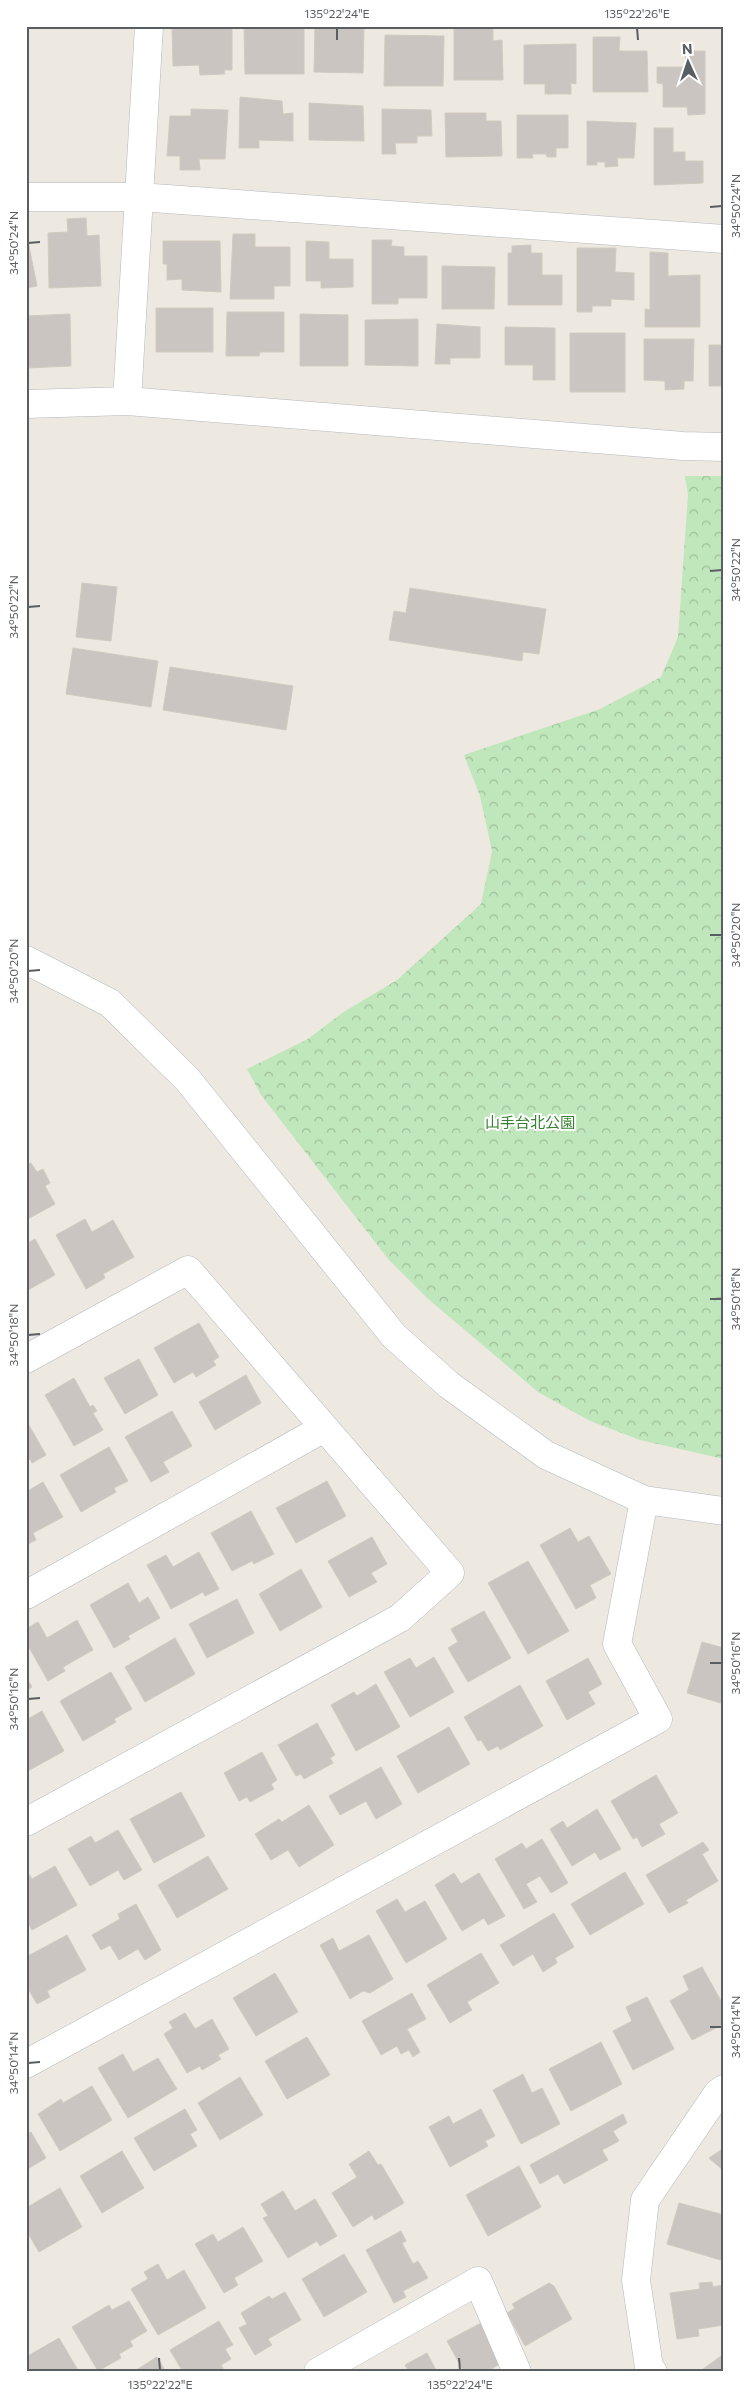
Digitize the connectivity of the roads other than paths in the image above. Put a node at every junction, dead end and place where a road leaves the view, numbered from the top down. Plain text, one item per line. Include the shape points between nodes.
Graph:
1 (149, 26) edge
2 (26, 197) edge
3 (139, 197) junction
4 (724, 239) edge
5 (127, 401) junction
6 (26, 404) edge
7 (724, 447) edge
8 (26, 960) edge
9 (26, 1359) edge
10 (324, 1428) junction
11 (644, 1500) junction
12 (724, 1511) edge
13 (26, 1595) edge
14 (26, 1822) edge
15 (26, 2064) edge
16 (724, 2089) edge
17 (647, 2370) edge
18 (318, 2372) edge
19 (517, 2372) edge

1 - 3 street
2 - 3 street
3 - 4 street
3 - 5 street
5 - 6 street
5 - 7 street via 673,446
8 - 11 street via 110,1003 187,1079 394,1336 449,1385 546,1455
9 - 10 street via 188,1270
10 - 13 street
10 - 14 street via 450,1573 400,1618
11 - 12 street
11 - 15 street via 618,1644 658,1720
16 - 17 street via 718,2093 645,2200 636,2280
18 - 19 street via 478,2281

